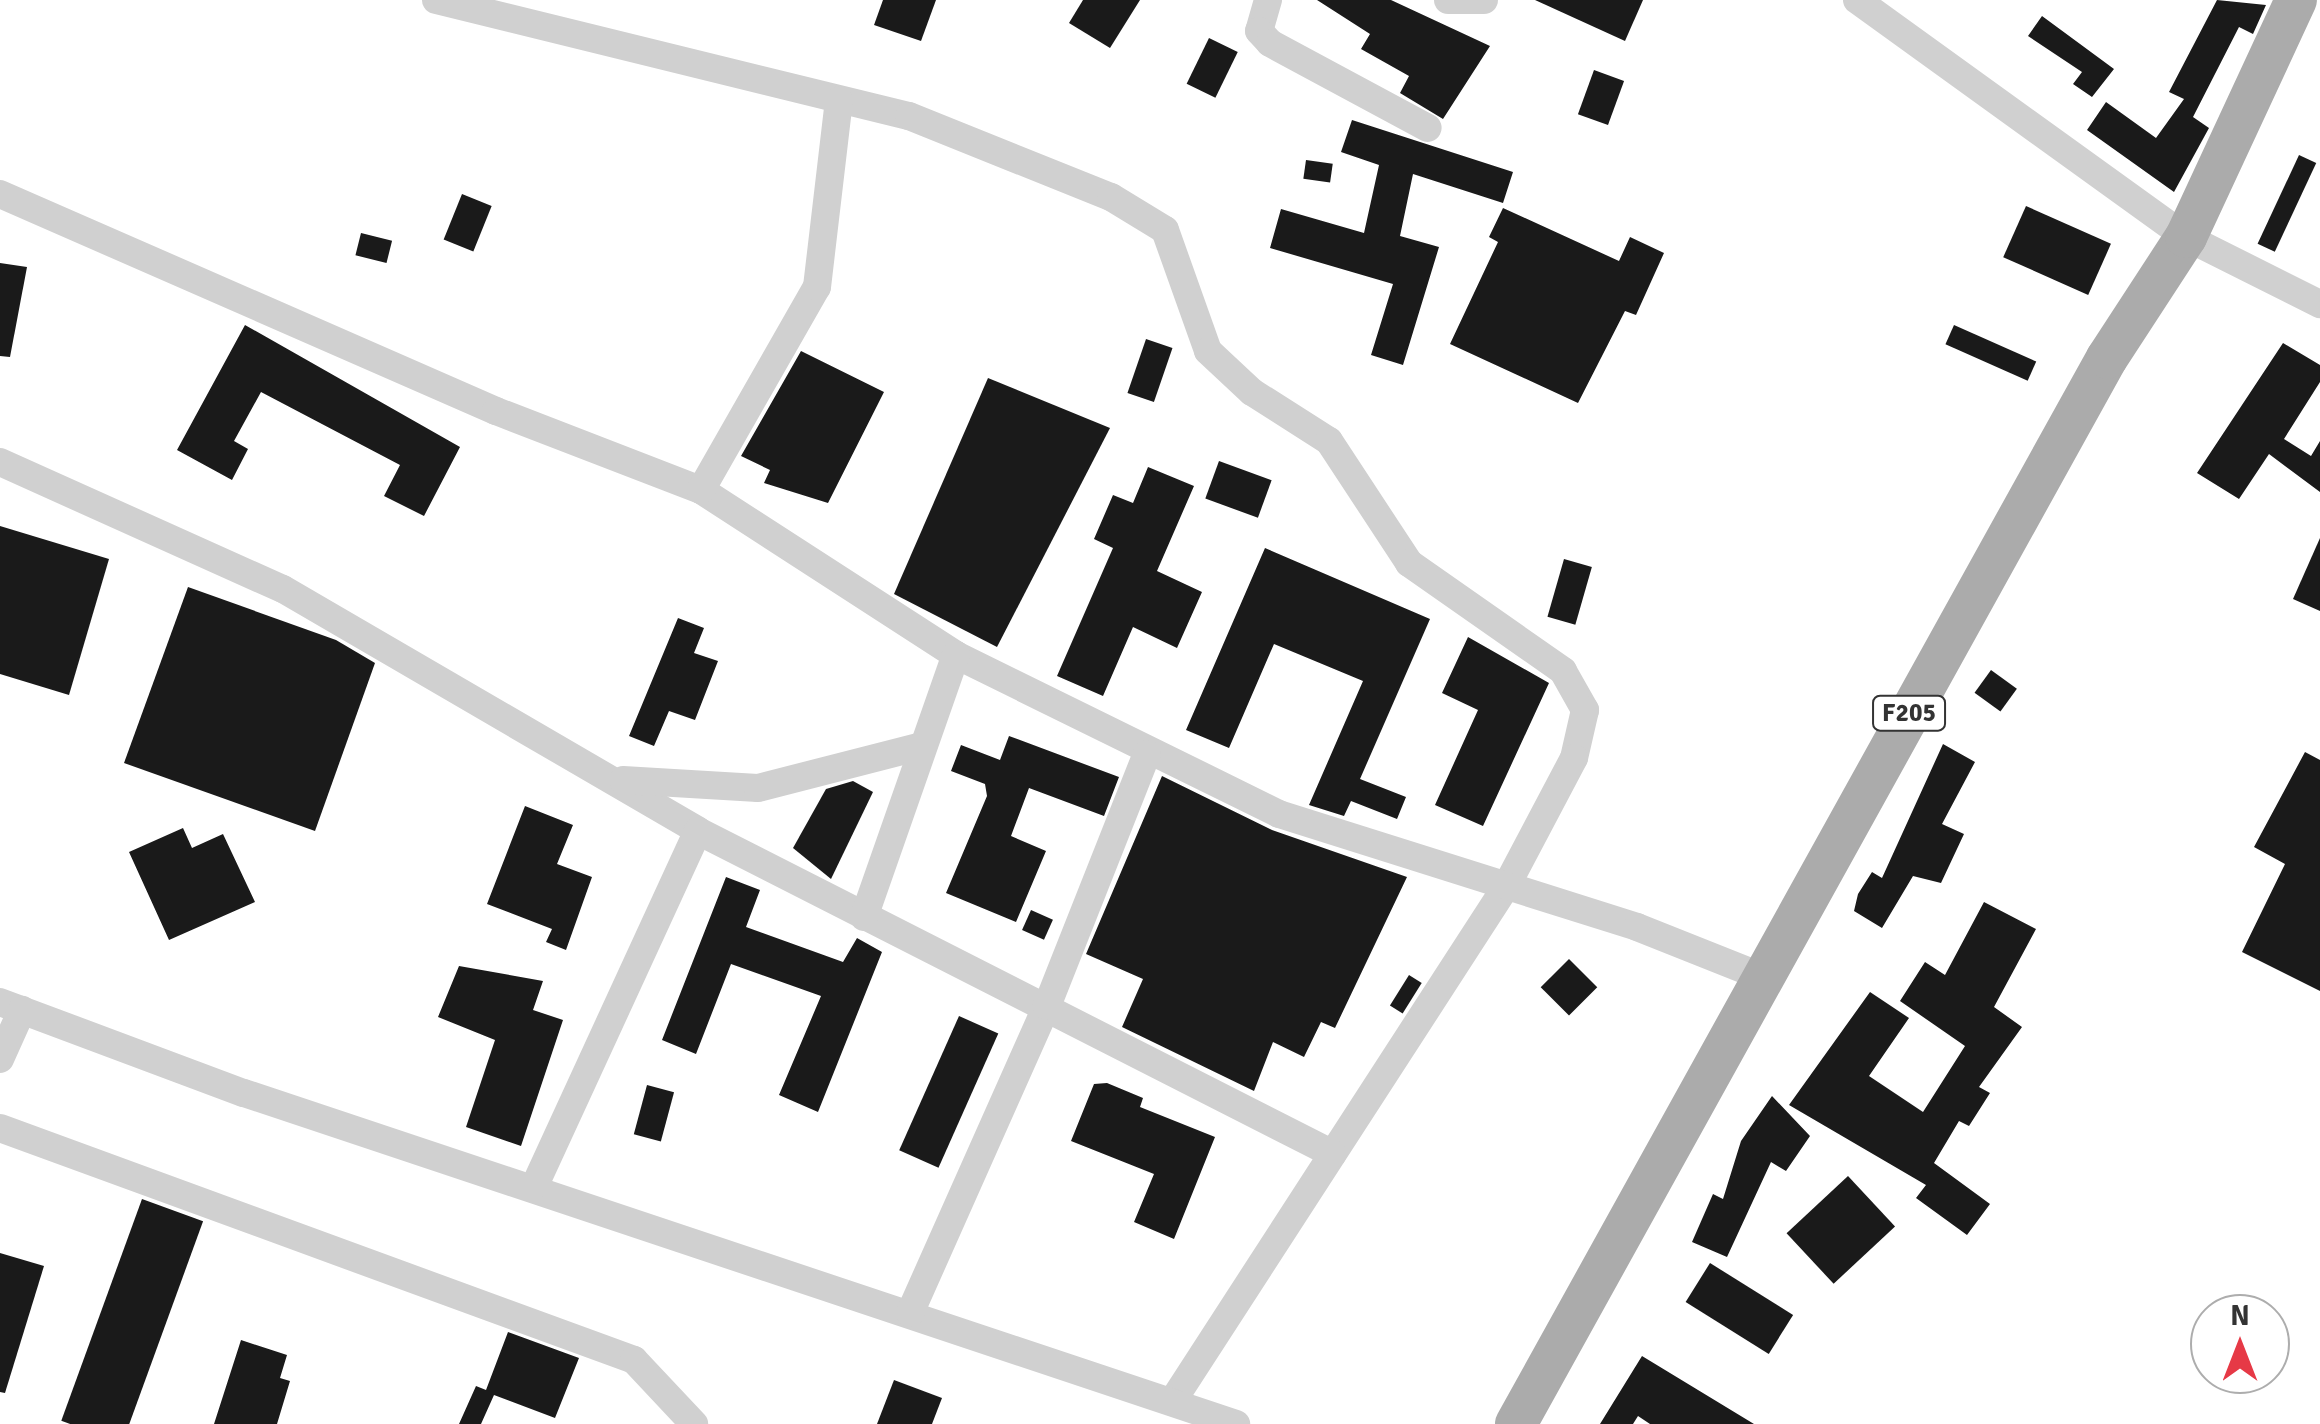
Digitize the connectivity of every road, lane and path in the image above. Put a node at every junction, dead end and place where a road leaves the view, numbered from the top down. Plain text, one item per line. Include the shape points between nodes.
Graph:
1 (436, 0) edge
2 (1268, 0) edge
3 (1448, 0) edge
4 (1484, 0) edge
5 (1857, 0) edge
6 (2296, 0) edge
7 (839, 100) junction
8 (1428, 128) dead end
9 (0, 194) edge
10 (2186, 237) junction
11 (2320, 304) edge
12 (0, 462) edge
13 (702, 490) junction
14 (956, 656) junction
15 (920, 746) junction
16 (1147, 754) junction
17 (606, 777) junction
18 (698, 831) junction
19 (1507, 885) junction
20 (864, 918) junction
21 (1765, 978) junction
22 (11, 1006) edge
23 (1047, 1006) junction
24 (0, 1059) edge
25 (0, 1128) edge
26 (1333, 1154) junction
27 (535, 1185) junction
28 (910, 1313) junction
29 (1174, 1399) junction
30 (694, 1424) edge
31 (1236, 1424) edge
32 (1516, 1424) edge

1 - 7 street
2 - 8 street via 1259,31 1270,44
3 - 4 street
5 - 10 street
6 - 10 main road, F205
7 - 13 street via 817,288
7 - 19 street via 1002,148 1111,196 1164,230 1208,351 1252,392 1329,440 1410,563 1563,671 1585,710 1574,758
9 - 13 street via 496,411
10 - 11 street
10 - 21 main road, F205 via 2108,358
12 - 17 street via 283,589
13 - 14 street
14 - 15 street
14 - 16 street
15 - 17 street via 758,788
15 - 20 street
16 - 19 street via 1279,814
16 - 23 street
17 - 18 street
18 - 20 street
18 - 27 street
19 - 21 street
19 - 26 street
20 - 23 street
21 - 32 main road, F205
22 - 24 street
22 - 27 street via 244,1093
23 - 26 street
23 - 28 street
25 - 30 street via 634,1360
26 - 29 street
27 - 28 street
28 - 29 street
29 - 31 street

